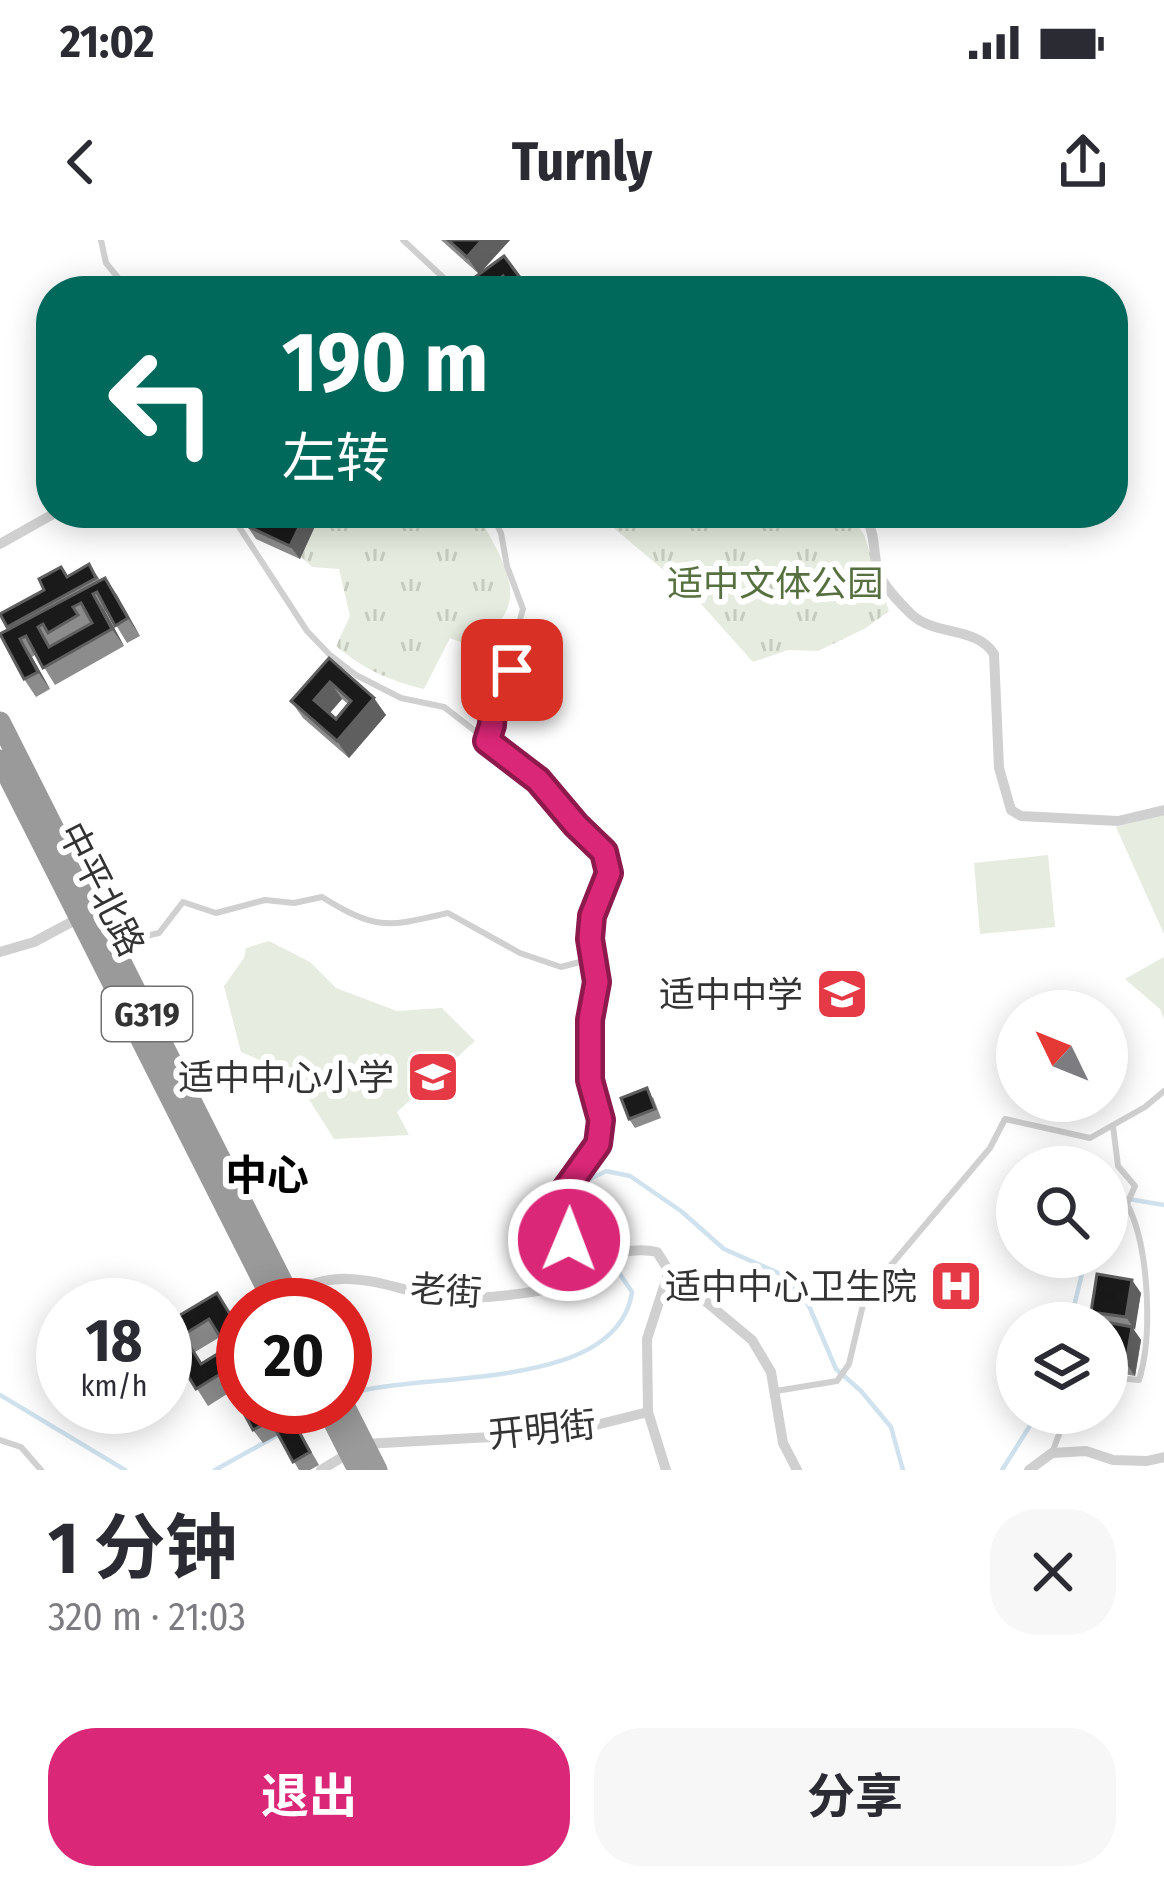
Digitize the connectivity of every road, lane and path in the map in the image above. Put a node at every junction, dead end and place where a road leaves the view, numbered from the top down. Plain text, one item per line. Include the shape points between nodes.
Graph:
1 (101, 240) edge
2 (403, 240) edge
3 (117, 276) edge
4 (443, 276) edge
5 (36, 524) edge
6 (240, 528) edge
7 (498, 528) edge
8 (872, 528) edge
9 (0, 544) edge
10 (0, 722) edge
11 (487, 741) junction
12 (0, 760) edge
13 (1164, 810) edge
14 (79, 917) junction
15 (111, 944) junction
16 (0, 952) edge
17 (595, 958) junction
18 (1164, 1091) edge
19 (1113, 1126) junction
20 (584, 1269) junction
21 (669, 1271) junction
22 (273, 1278) edge
23 (274, 1278) edge
24 (372, 1282) edge
25 (1128, 1379) edge
26 (776, 1391) junction
27 (649, 1412) junction
28 (1059, 1434) edge
29 (0, 1440) edge
30 (1052, 1453) junction
31 (357, 1455) edge
32 (1164, 1457) edge
33 (41, 1470) edge
34 (322, 1470) edge
35 (377, 1470) edge
36 (666, 1470) edge
37 (797, 1470) edge
38 (1029, 1470) edge

1 - 3 lane
2 - 4 lane
5 - 9 street
6 - 11 lane via 329,654 401,698 444,707
7 - 11 lane via 523,609 521,657 494,684
8 - 13 street via 877,574 910,612 928,626 977,638 994,654 999,768 1011,810 1118,821
10 - 15 highway, G319
11 - 17 lane via 538,780 604,852 609,873 592,916
12 - 14 highway, 中平北路 / G319
14 - 16 street
14 - 22 highway, 中平北路 / G319
15 - 17 lane via 159,933 183,902 216,913 322,897 382,926 448,913 561,967
15 - 23 highway, G319
17 - 20 lane via 590,1080 601,1120 598,1144 565,1190 563,1216
18 - 19 lane
19 - 25 lane via 1118,1166 1135,1186 1127,1204 1144,1244 1146,1343 1139,1380
19 - 26 lane via 1090,1138 1005,1119 990,1148 865,1296 849,1364 837,1381
20 - 21 street, 老街 via 639,1248 658,1252
20 - 24 street, 老街 via 553,1287 471,1298
21 - 26 street via 752,1340
21 - 27 street via 647,1339
26 - 37 street via 783,1443
27 - 31 street, 开明街 via 564,1433
27 - 36 street
28 - 30 lane
29 - 33 lane via 21,1447
30 - 32 street
30 - 38 street
31 - 34 street
31 - 35 highway

